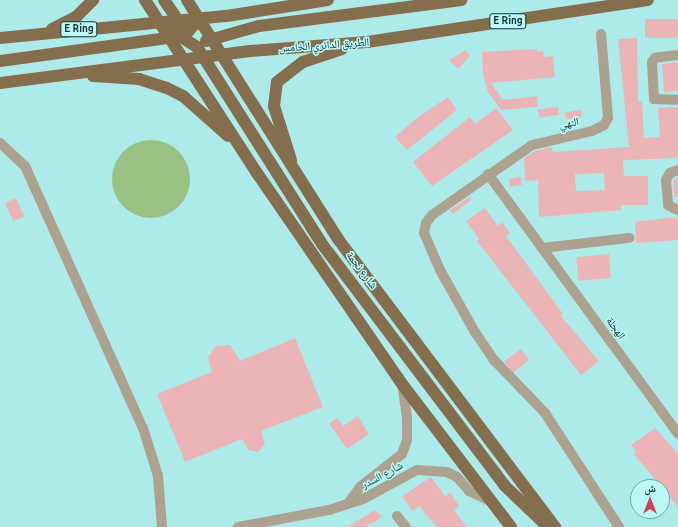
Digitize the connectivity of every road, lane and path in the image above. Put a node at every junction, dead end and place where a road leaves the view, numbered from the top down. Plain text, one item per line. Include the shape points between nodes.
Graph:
1 (92, 0) edge
2 (145, 0) edge
3 (164, 0) edge
4 (187, 0) edge
5 (328, 0) edge
6 (461, 0) edge
7 (648, 0) edge
8 (199, 18) junction
9 (177, 21) junction
10 (158, 22) junction
11 (45, 33) junction
12 (601, 34) dead end
13 (179, 35) junction
14 (0, 38) edge
15 (367, 42) junction
16 (203, 43) junction
17 (678, 55) edge
18 (223, 57) junction
19 (204, 58) junction
20 (0, 61) edge
21 (184, 61) junction
22 (63, 74) junction
23 (0, 83) edge
24 (678, 100) edge
25 (0, 144) edge
26 (239, 146) junction
27 (678, 170) edge
28 (294, 171) junction
29 (488, 174) junction
30 (678, 210) edge
31 (629, 238) dead end
32 (542, 248) junction
33 (402, 384) junction
34 (674, 422) edge
35 (678, 434) edge
36 (488, 500) junction
37 (350, 501) junction
38 (397, 516) dead end
39 (162, 527) edge
40 (238, 527) edge
41 (241, 527) edge
42 (406, 527) edge
43 (511, 527) edge
44 (548, 527) edge
45 (555, 527) edge
46 (619, 527) edge

1 - 11 main road via 77,16
2 - 10 main road
3 - 9 main road
4 - 8 main road
5 - 8 main road, E Ring
6 - 16 main road via 259,26
7 - 15 main road, الطريق الدائري الخامس / E Ring
8 - 9 main road, E Ring
8 - 13 main road
8 - 16 main road
9 - 10 main road, E Ring
9 - 13 main road
10 - 11 main road, E Ring
10 - 13 main road
11 - 14 main road, E Ring
12 - 29 street, النهي via 608,118 604,124 592,131 540,142
13 - 16 main road
13 - 20 main road
13 - 21 main road
15 - 18 main road, الطريق الدائري الخامس / E Ring via 250,51
15 - 28 main road via 314,57 285,73 277,82 274,106
16 - 18 main road
16 - 19 main road
16 - 21 main road
17 - 24 street via 654,58 652,62 654,99
18 - 19 main road, الطريق الدائري الخامس / E Ring
18 - 28 main road, شارع نجمة
19 - 21 main road, الطريق الدائري الخامس / E Ring
19 - 44 main road via 322,244 505,486
21 - 22 main road, الطريق الدائري الخامس / E Ring
21 - 26 main road
22 - 23 main road, الطريق الدائري الخامس / E Ring
22 - 26 main road via 139,79 167,88 183,96
25 - 39 street via 25,166 143,428 158,476
26 - 33 main road
27 - 30 street via 670,173 666,180 668,205
28 - 45 main road, شارع نجمة via 338,239
29 - 32 street, الهجلة
29 - 46 street, النهي via 426,223 424,233 433,256 484,347 545,413
31 - 32 street
32 - 34 street, الهجلة
33 - 36 main road
33 - 37 street, شارع السدر via 407,418 407,440 402,454 360,487
34 - 35 street, الهجلة
36 - 37 street, شارع السدر via 470,491 457,477 433,470 417,470 363,499
36 - 43 main road
37 - 41 street, شارع السدر via 311,515
38 - 42 street
40 - 41 street, شارع السدر

